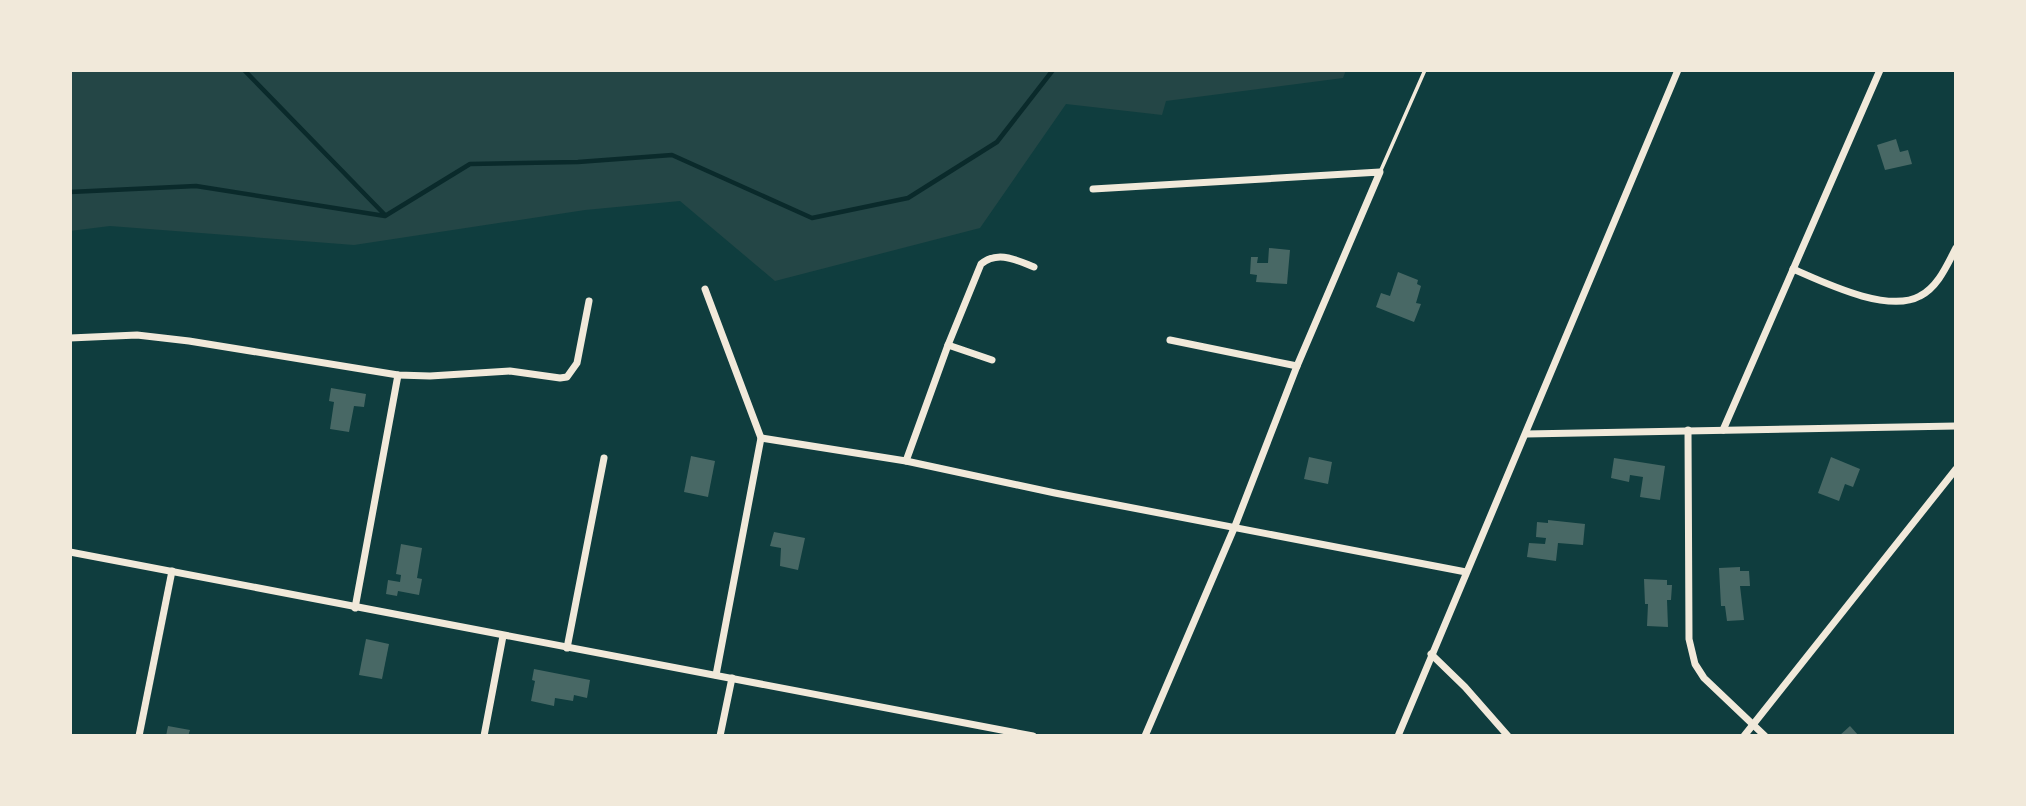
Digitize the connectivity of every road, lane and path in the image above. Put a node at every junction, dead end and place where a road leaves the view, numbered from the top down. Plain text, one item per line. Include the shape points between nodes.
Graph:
1 (1425, 70) edge
2 (1678, 70) edge
3 (1880, 70) edge
4 (1380, 172) junction
5 (1093, 189) dead end
6 (1956, 248) edge
7 (1034, 267) dead end
8 (1793, 269) junction
9 (705, 289) dead end
10 (589, 301) dead end
11 (70, 338) edge
12 (1170, 340) dead end
13 (948, 345) junction
14 (992, 360) dead end
15 (1297, 366) junction
16 (398, 375) junction
17 (1956, 426) edge
18 (1688, 430) junction
19 (1723, 430) junction
20 (1526, 434) junction
21 (761, 438) junction
22 (604, 458) dead end
23 (906, 461) junction
24 (1956, 469) edge
25 (1235, 526) junction
26 (70, 552) edge
27 (172, 571) junction
28 (1466, 572) junction
29 (355, 608) junction
30 (503, 636) junction
31 (566, 648) junction
32 (1431, 654) junction
33 (716, 675) junction
34 (732, 678) junction
35 (1753, 724) junction
36 (139, 736) edge
37 (484, 736) edge
38 (720, 736) edge
39 (1033, 736) edge
40 (1145, 736) edge
41 (1398, 736) edge
42 (1508, 736) edge
43 (1744, 736) edge
44 (1765, 736) edge

1 - 4 lane
2 - 20 street
3 - 8 street
4 - 5 street
4 - 15 street
6 - 8 street via 1943,273 1921,296 1909,300 1864,297
7 - 13 street via 997,256 981,264
8 - 19 street
9 - 21 street
10 - 16 street via 577,363 567,377 510,371
11 - 16 street via 137,335
12 - 15 street
13 - 14 street
13 - 23 street
15 - 25 street
16 - 29 street
17 - 19 street
18 - 19 street
18 - 20 street
18 - 35 street via 1689,639 1693,659 1704,678
20 - 28 street
21 - 23 street
21 - 33 street
22 - 31 street
23 - 25 street
24 - 35 street
25 - 28 street
25 - 40 street
26 - 27 street
27 - 29 street
27 - 36 street
28 - 32 street
29 - 30 street
30 - 31 street
30 - 37 street
31 - 33 street
32 - 41 street
32 - 42 street
33 - 34 street
34 - 38 street
34 - 39 street
35 - 43 street
35 - 44 street

